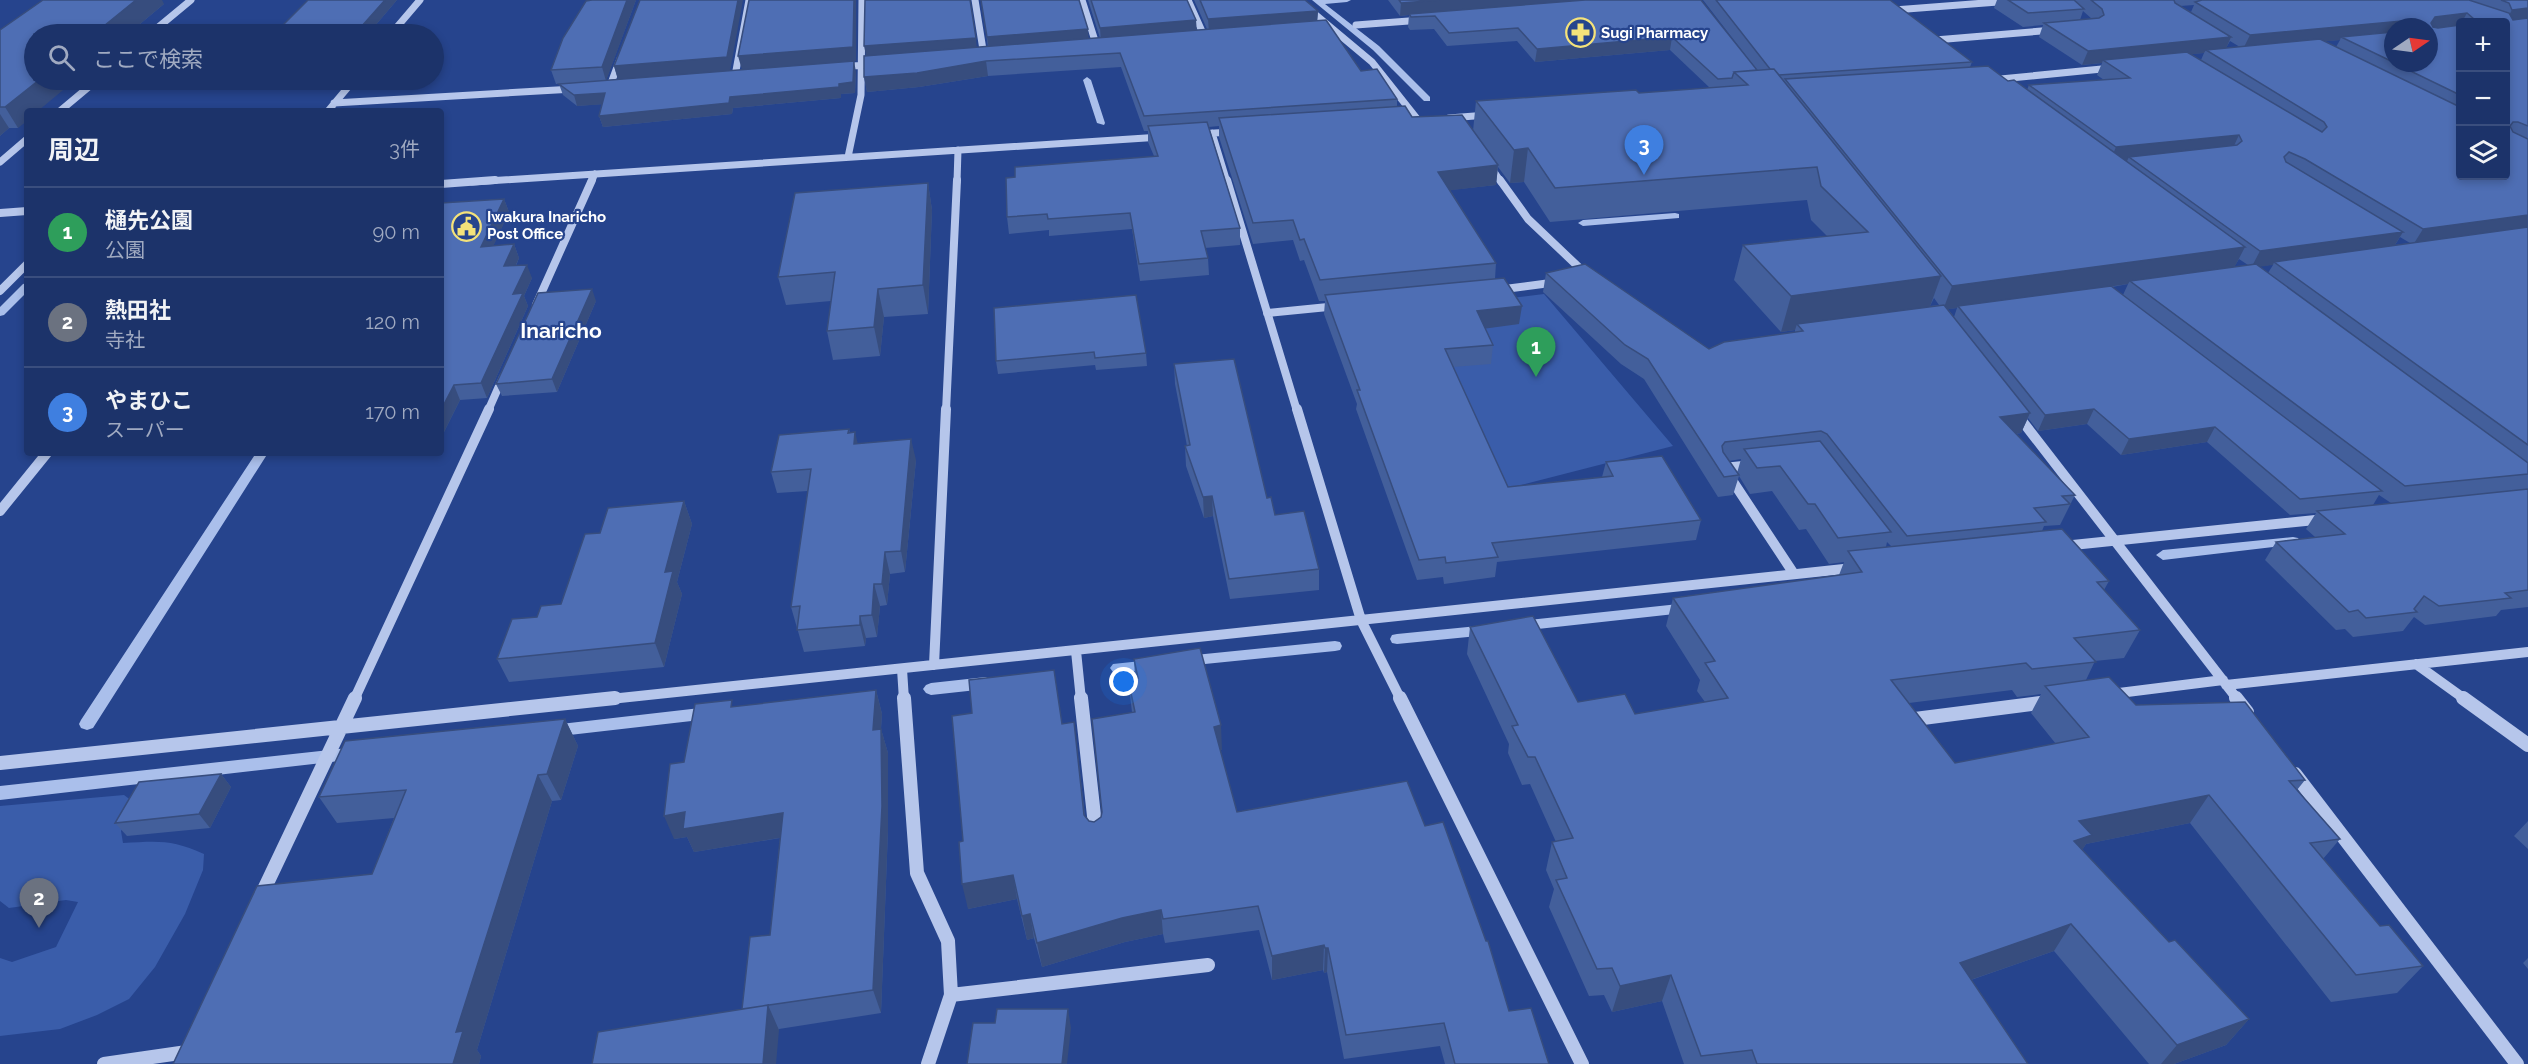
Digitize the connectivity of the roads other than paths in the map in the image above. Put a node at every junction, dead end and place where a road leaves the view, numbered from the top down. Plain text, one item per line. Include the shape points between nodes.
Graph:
1 (191, 0) edge
2 (420, 0) edge
3 (749, 0) edge
4 (862, 0) edge
5 (975, 0) edge
6 (1082, 0) edge
7 (1188, 0) edge
8 (1298, 0) edge
9 (2024, 0) edge
10 (1887, 5) edge
11 (1894, 9) junction
12 (1903, 16) edge
13 (1426, 20) edge
14 (162, 24) edge
15 (400, 24) edge
16 (1356, 25) dead end
17 (1332, 27) junction
18 (1320, 28) edge
19 (2059, 30) edge
20 (1928, 34) edge
21 (1216, 37) edge
22 (1205, 38) junction
23 (1194, 39) edge
24 (1935, 39) junction
25 (1097, 46) junction
26 (1108, 46) edge
27 (1944, 46) edge
28 (1086, 47) edge
29 (622, 54) edge
30 (995, 55) edge
31 (984, 56) junction
32 (973, 57) edge
33 (884, 64) edge
34 (861, 66) junction
35 (2122, 67) edge
36 (838, 68) edge
37 (747, 75) edge
38 (735, 76) junction
39 (724, 77) edge
40 (1980, 77) edge
41 (1991, 80) junction
42 (622, 85) edge
43 (610, 86) junction
44 (600, 87) edge
45 (2000, 87) edge
46 (579, 88) edge
47 (85, 90) edge
48 (345, 90) edge
49 (334, 103) junction
50 (64, 108) edge
51 (330, 108) edge
52 (1492, 115) edge
53 (1454, 117) junction
54 (1427, 119) edge
55 (1436, 119) edge
56 (1418, 120) junction
57 (1406, 121) edge
58 (1461, 127) edge
59 (1245, 131) edge
60 (1212, 133) junction
61 (1190, 135) edge
62 (1168, 136) edge
63 (24, 142) edge
64 (958, 150) junction
65 (1481, 154) edge
66 (848, 157) junction
67 (0, 162) edge
68 (595, 174) junction
69 (444, 184) edge
70 (24, 211) edge
71 (0, 213) edge
72 (24, 267) edge
73 (1568, 280) edge
74 (1596, 282) edge
75 (0, 291) edge
76 (1482, 292) edge
77 (1346, 305) edge
78 (532, 312) edge
79 (1267, 313) junction
80 (508, 366) edge
81 (2010, 406) edge
82 (45, 456) edge
83 (1758, 464) edge
84 (0, 511) edge
85 (2333, 518) edge
86 (2115, 540) junction
87 (2045, 548) edge
88 (1860, 567) edge
89 (1794, 574) junction
90 (1361, 620) junction
91 (1076, 651) junction
92 (2528, 652) edge
93 (2416, 664) junction
94 (934, 665) junction
95 (902, 669) junction
96 (2225, 682) junction
97 (2092, 696) edge
98 (2057, 701) edge
99 (1915, 719) edge
100 (2256, 723) edge
101 (342, 728) junction
102 (2528, 745) edge
103 (2285, 761) edge
104 (0, 763) edge
105 (1096, 837) edge
106 (252, 915) edge
107 (1208, 965) dead end
108 (951, 995) junction
109 (187, 1053) edge
110 (104, 1064) edge
111 (928, 1064) edge
112 (1582, 1064) edge
113 (2517, 1064) edge

1 - 14 street
2 - 15 street
3 - 38 street
4 - 34 street
5 - 31 street
6 - 25 street
7 - 22 street
8 - 17 street
9 - 11 street
10 - 11 street
11 - 12 street
13 - 16 street
17 - 18 street
17 - 56 street via 1372,62
19 - 24 street
20 - 24 street
21 - 22 street
22 - 23 street
24 - 27 street
25 - 26 street
25 - 28 street
29 - 43 street
30 - 31 street
31 - 32 street
33 - 34 street
34 - 36 street
34 - 66 street via 861,95
35 - 41 street
37 - 38 street
38 - 39 street
40 - 41 street
41 - 45 street
42 - 43 street
43 - 44 street
46 - 49 street
47 - 50 street
48 - 49 street
49 - 51 street
52 - 53 street
53 - 55 street
53 - 58 street
54 - 56 street
56 - 57 street
59 - 60 street
60 - 61 street
60 - 79 street
62 - 64 street
63 - 67 street
64 - 66 street
64 - 94 street
65 - 74 street via 1528,219 1583,276
66 - 68 street
68 - 69 street
68 - 78 street
70 - 71 street
72 - 75 street
73 - 76 street
77 - 79 street
79 - 90 street
80 - 101 street
81 - 86 street
82 - 84 street
83 - 89 street via 1724,468
85 - 86 street
86 - 87 street
86 - 96 street
88 - 89 street
89 - 90 street
90 - 91 street
90 - 112 street
91 - 94 street
91 - 105 street
92 - 93 street
93 - 96 street
93 - 102 street
94 - 95 street
95 - 101 street
95 - 108 street via 917,873 948,940
96 - 97 street
96 - 100 street
98 - 99 street
101 - 104 street
101 - 106 street
103 - 113 street
107 - 108 street
108 - 111 street
109 - 110 street

